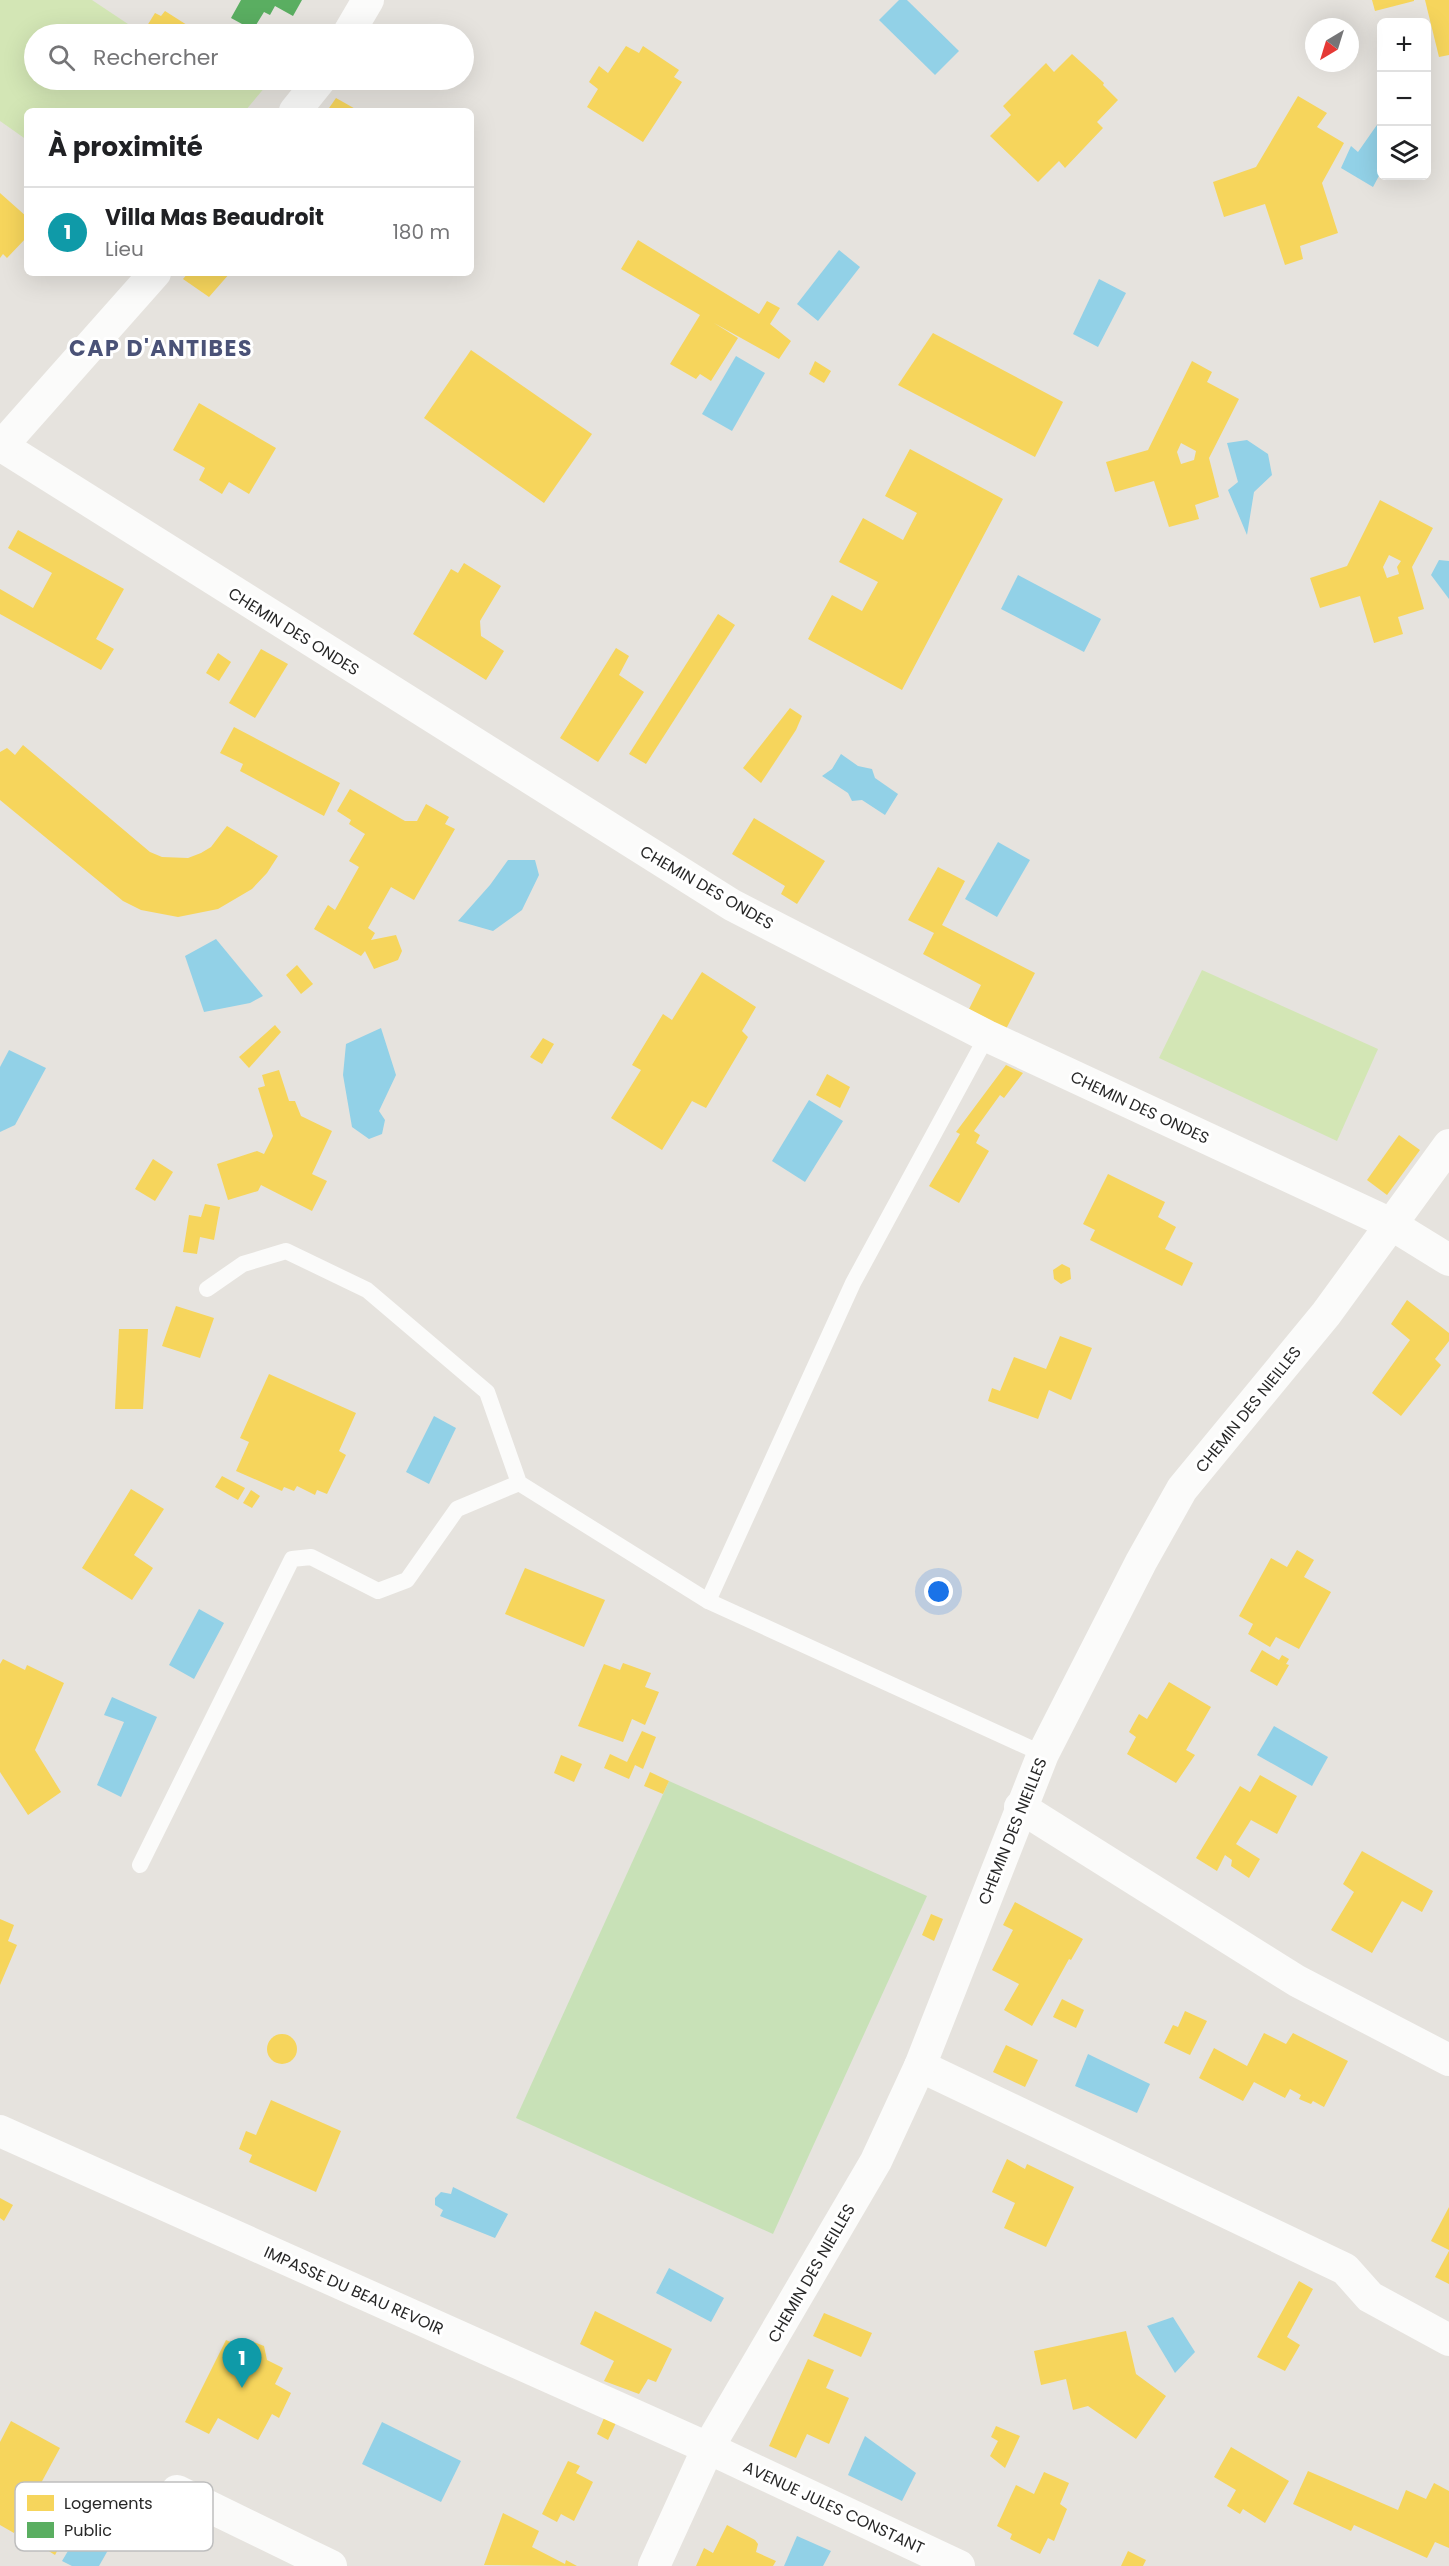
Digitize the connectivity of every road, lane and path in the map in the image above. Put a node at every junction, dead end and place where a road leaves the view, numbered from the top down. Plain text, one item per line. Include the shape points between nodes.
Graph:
1 (368, 0) edge
2 (354, 24) edge
3 (312, 90) edge
4 (297, 108) edge
5 (152, 276) edge
6 (1, 447) edge
7 (987, 1036) junction
8 (1449, 1145) edge
9 (1389, 1223) junction
10 (1449, 1260) edge
11 (207, 1289) dead end
12 (519, 1483) junction
13 (708, 1601) junction
14 (1043, 1754) junction
15 (1020, 1807) junction
16 (140, 1865) dead end
17 (1449, 2060) edge
18 (920, 2066) junction
19 (0, 2132) edge
20 (1449, 2340) edge
21 (708, 2448) junction
22 (213, 2508) edge
23 (332, 2566) edge
24 (654, 2566) edge
25 (959, 2566) edge

1 - 2 street
3 - 4 street
5 - 6 street
6 - 7 street, CHEMIN DES ONDES via 732,905
7 - 9 street, CHEMIN DES ONDES
7 - 13 lane via 853,1283
8 - 9 street, CHEMIN DES NIEILLES
9 - 10 street, CHEMIN DES ONDES
9 - 14 street, CHEMIN DES NIEILLES via 1326,1314 1182,1489
11 - 12 lane via 243,1264 286,1251 367,1290 487,1392
12 - 13 lane
12 - 16 lane via 458,1509 407,1580 378,1591 311,1557 292,1559
13 - 14 lane
14 - 15 street, CHEMIN DES NIEILLES
15 - 17 street via 1297,1981
15 - 18 street, CHEMIN DES NIEILLES
18 - 20 street via 1346,2270 1370,2297
18 - 21 street, CHEMIN DES NIEILLES via 876,2161
19 - 21 street, IMPASSE DU BEAU REVOIR
21 - 24 street, CHEMIN DES NIEILLES
21 - 25 street, AVENUE JULES CONSTANT
22 - 23 street

